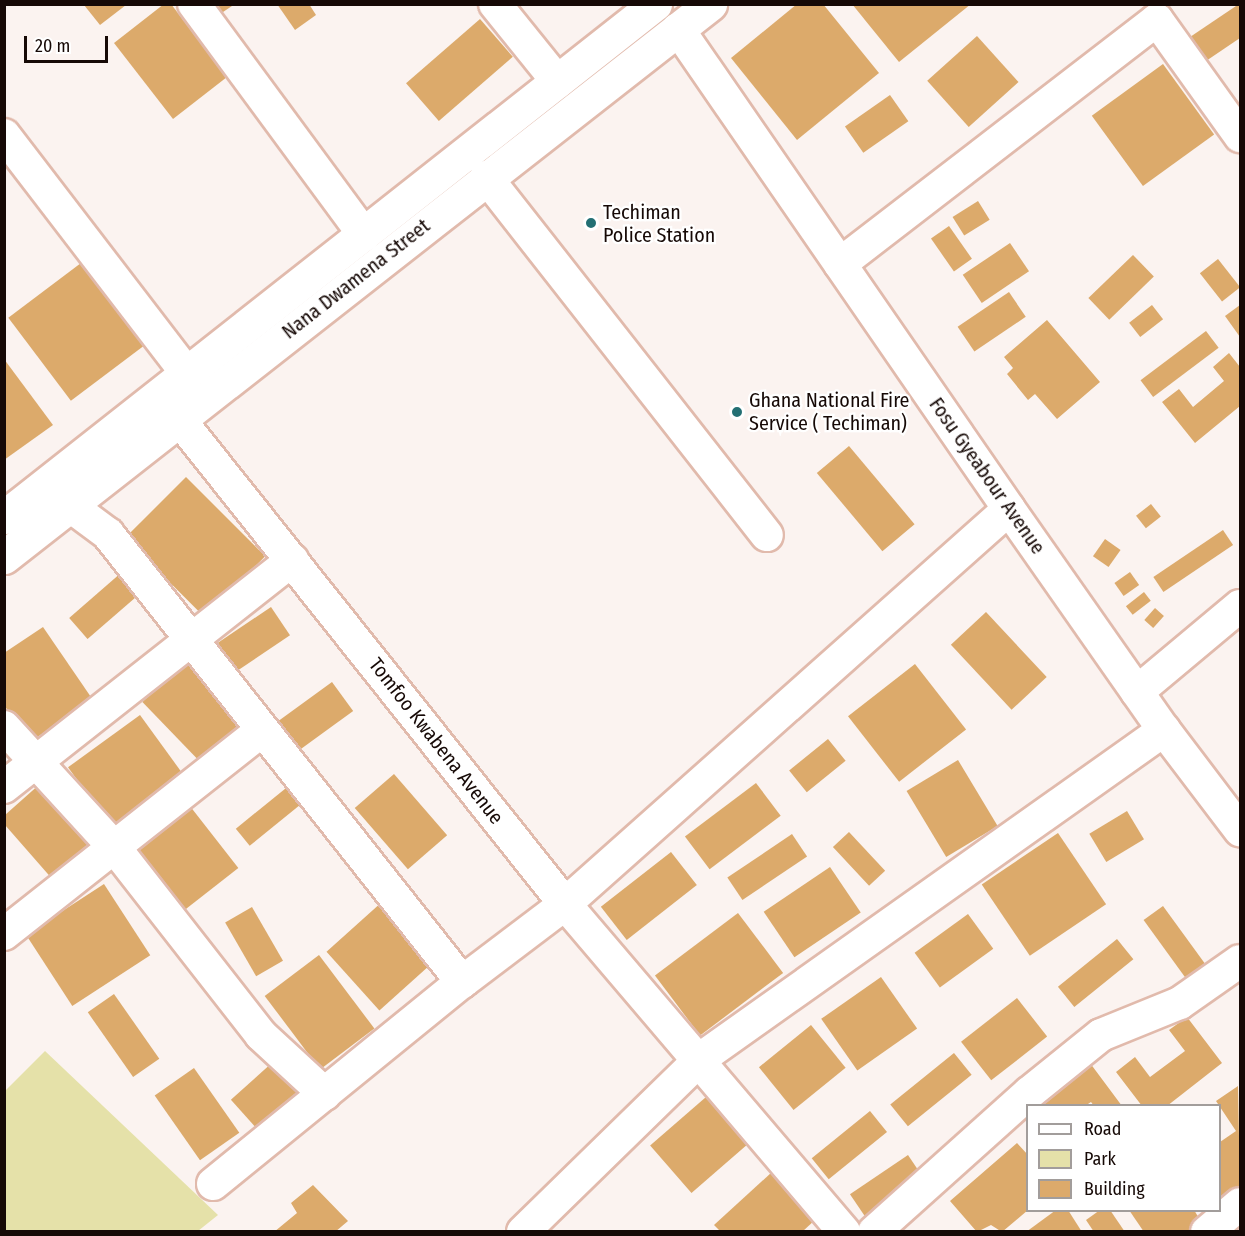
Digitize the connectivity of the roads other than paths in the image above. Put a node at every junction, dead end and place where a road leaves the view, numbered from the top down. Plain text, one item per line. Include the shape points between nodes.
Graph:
1 (194, 4) edge
2 (495, 4) edge
3 (655, 4) edge
4 (710, 4) edge
5 (678, 29) junction
6 (558, 82) junction
7 (4, 135) edge
8 (1240, 136) edge
9 (486, 177) junction
10 (364, 235) junction
11 (840, 264) junction
12 (186, 372) junction
13 (178, 418) junction
14 (69, 505) junction
15 (1009, 509) junction
16 (4, 517) edge
17 (766, 535) dead end
18 (4, 557) edge
19 (292, 560) junction
20 (1240, 606) edge
21 (191, 639) junction
22 (1137, 692) junction
23 (4, 727) edge
24 (262, 730) junction
25 (1164, 730) junction
26 (35, 762) junction
27 (4, 787) edge
28 (1240, 830) edge
29 (115, 848) junction
30 (565, 904) junction
31 (4, 934) edge
32 (1240, 961) edge
33 (462, 982) junction
34 (700, 1059) junction
35 (325, 1094) junction
36 (213, 1184) dead end
37 (1240, 1204) edge
38 (523, 1232) edge
39 (844, 1232) edge
40 (874, 1232) edge
41 (1207, 1232) edge

1 - 10 street
2 - 6 street
3 - 6 main road, Nana Dwamena Street
4 - 5 main road, Nana Dwamena Street
5 - 9 main road, Nana Dwamena Street
5 - 11 street, Fosu Gyeabour Avenue
6 - 10 main road, Nana Dwamena Street
7 - 12 street
8 - 11 street via 1156,20
9 - 13 main road, Nana Dwamena Street
9 - 17 street
10 - 12 main road, Nana Dwamena Street
11 - 15 street, Fosu Gyeabour Avenue
12 - 16 main road, Nana Dwamena Street
13 - 14 main road, Nana Dwamena Street
13 - 19 street, Tomfoo Kwabena Avenue
14 - 18 main road, Nana Dwamena Street
14 - 21 street via 108,534
15 - 22 street, Fosu Gyeabour Avenue
15 - 30 street
19 - 21 street
19 - 30 street, Tomfoo Kwabena Avenue
20 - 22 street
21 - 24 street
21 - 26 street
22 - 25 street, Fosu Gyeabour Avenue
23 - 26 street
24 - 29 street
24 - 33 street
25 - 28 street, Fosu Gyeabour Avenue
25 - 34 street
26 - 27 street
26 - 29 street
29 - 31 street
29 - 35 street via 261,1035
30 - 33 street
30 - 34 street, Tomfoo Kwabena Avenue
32 - 40 street via 1180,1003 1101,1035 1029,1093
33 - 35 street
34 - 38 street
34 - 39 street, Tomfoo Kwabena Avenue
35 - 36 street
37 - 41 street

